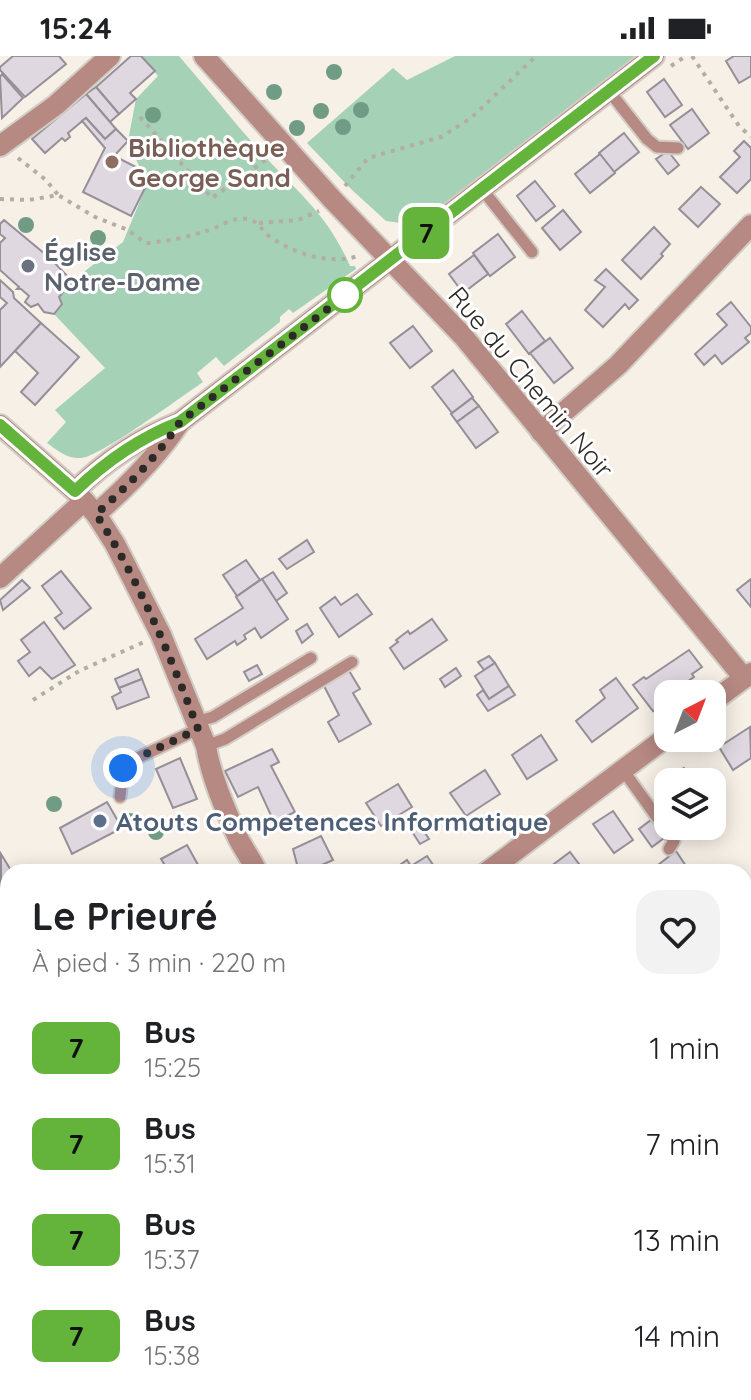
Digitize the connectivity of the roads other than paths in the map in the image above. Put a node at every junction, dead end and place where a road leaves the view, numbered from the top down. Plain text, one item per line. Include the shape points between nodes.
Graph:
1 (110, 56) edge
2 (204, 56) edge
3 (654, 56) edge
4 (609, 91) junction
5 (678, 148) dead end
6 (7, 150) edge
7 (482, 189) junction
8 (751, 225) edge
9 (532, 252) dead end
10 (392, 260) junction
11 (180, 422) junction
12 (0, 425) edge
13 (541, 432) junction
14 (85, 502) junction
15 (0, 578) edge
16 (311, 658) dead end
17 (352, 662) dead end
18 (747, 676) edge
19 (726, 692) edge
20 (200, 732) junction
21 (654, 747) edge
22 (623, 770) junction
23 (120, 797) dead end
24 (669, 849) dead end
25 (254, 864) edge
26 (498, 864) edge

1 - 6 street
2 - 10 street, Rue du Chemin Noir
3 - 4 street
4 - 5 lane via 647,139 657,147
4 - 7 street
7 - 9 lane
7 - 10 street
8 - 13 street via 618,365
10 - 11 street
10 - 13 street, Rue du Chemin Noir
11 - 14 street via 162,450 121,493
11 - 14 street via 147,435 100,467
12 - 14 street
13 - 18 street, Rue du Chemin Noir
14 - 15 street
14 - 20 street via 115,544 161,635
16 - 20 lane via 213,717
17 - 20 lane via 225,739
18 - 19 street
20 - 23 lane via 127,763
20 - 25 street via 209,765
21 - 22 street
22 - 24 lane via 674,841
22 - 26 street

